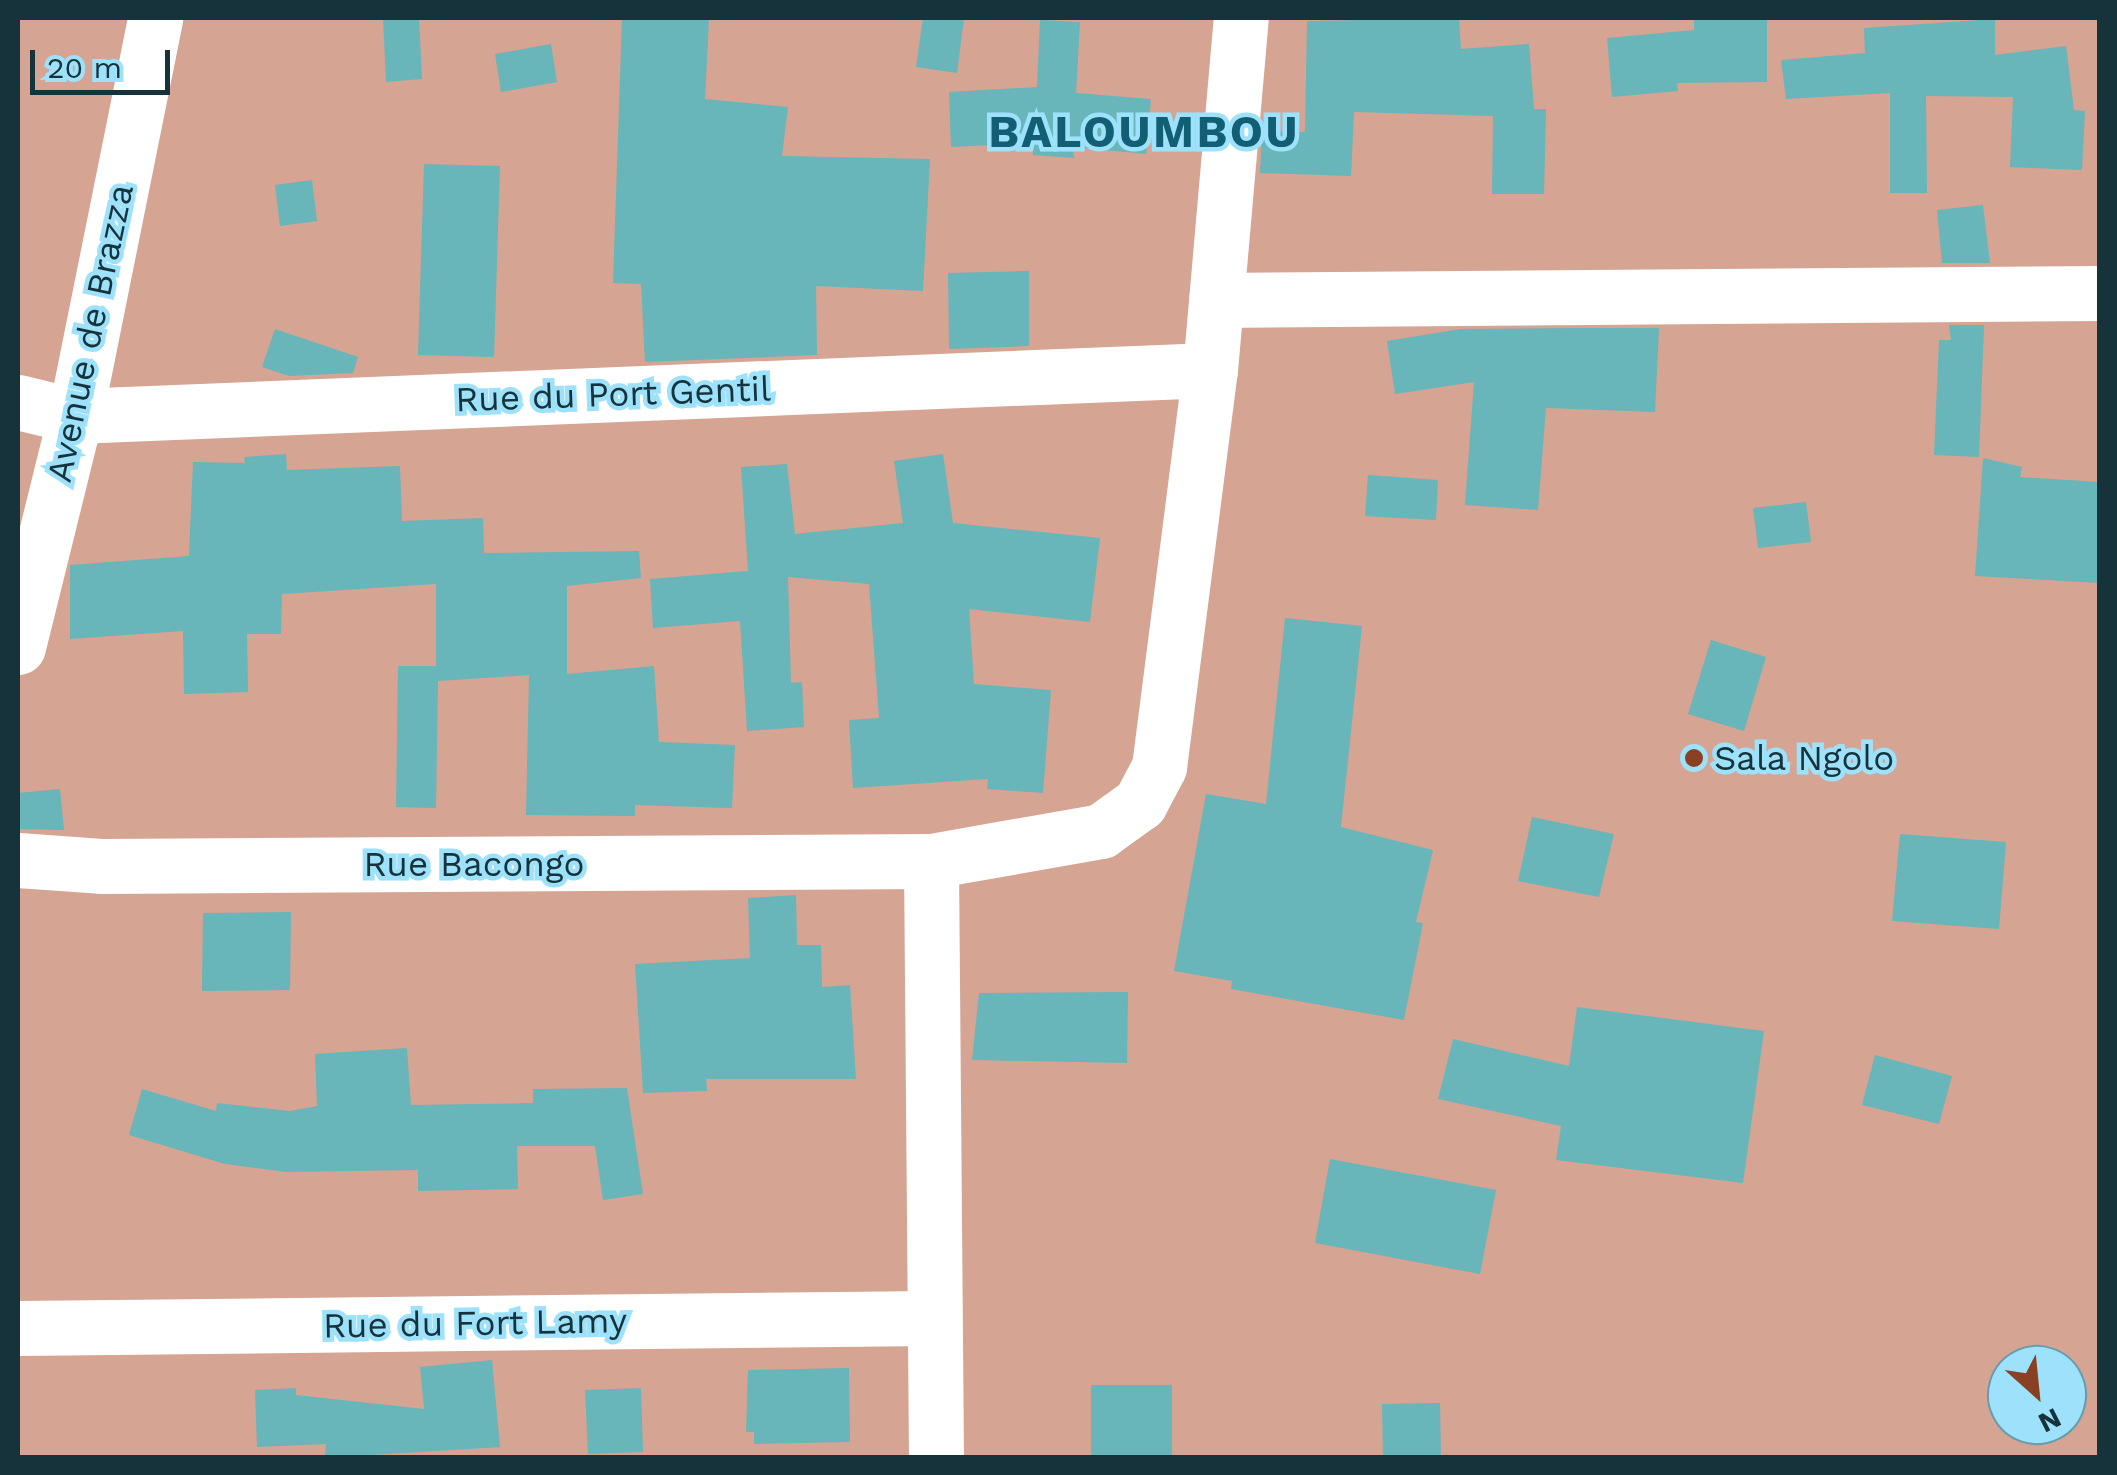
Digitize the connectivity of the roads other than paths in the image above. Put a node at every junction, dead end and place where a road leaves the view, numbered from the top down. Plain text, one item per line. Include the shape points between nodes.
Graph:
1 (155, 18) edge
2 (1241, 18) edge
3 (2100, 294) edge
4 (1216, 300) junction
5 (1210, 370) junction
6 (18, 402) edge
7 (75, 416) junction
8 (18, 646) edge
9 (18, 860) edge
10 (932, 861) junction
11 (933, 1318) junction
12 (18, 1328) edge
13 (936, 1458) edge

1 - 7 street, Avenue de Brazza
2 - 4 street, Rue Bacongo
3 - 4 street
4 - 5 street, Rue Bacongo
5 - 7 street, Rue du Port Gentil
5 - 10 street, Rue Bacongo via 1159,767 1140,803 1101,831
6 - 7 street, Rue du Port Gentil
7 - 8 street, Avenue de Brazza
9 - 10 street, Rue Bacongo via 100,866
10 - 11 street
11 - 12 street, Rue du Fort Lamy
11 - 13 street

